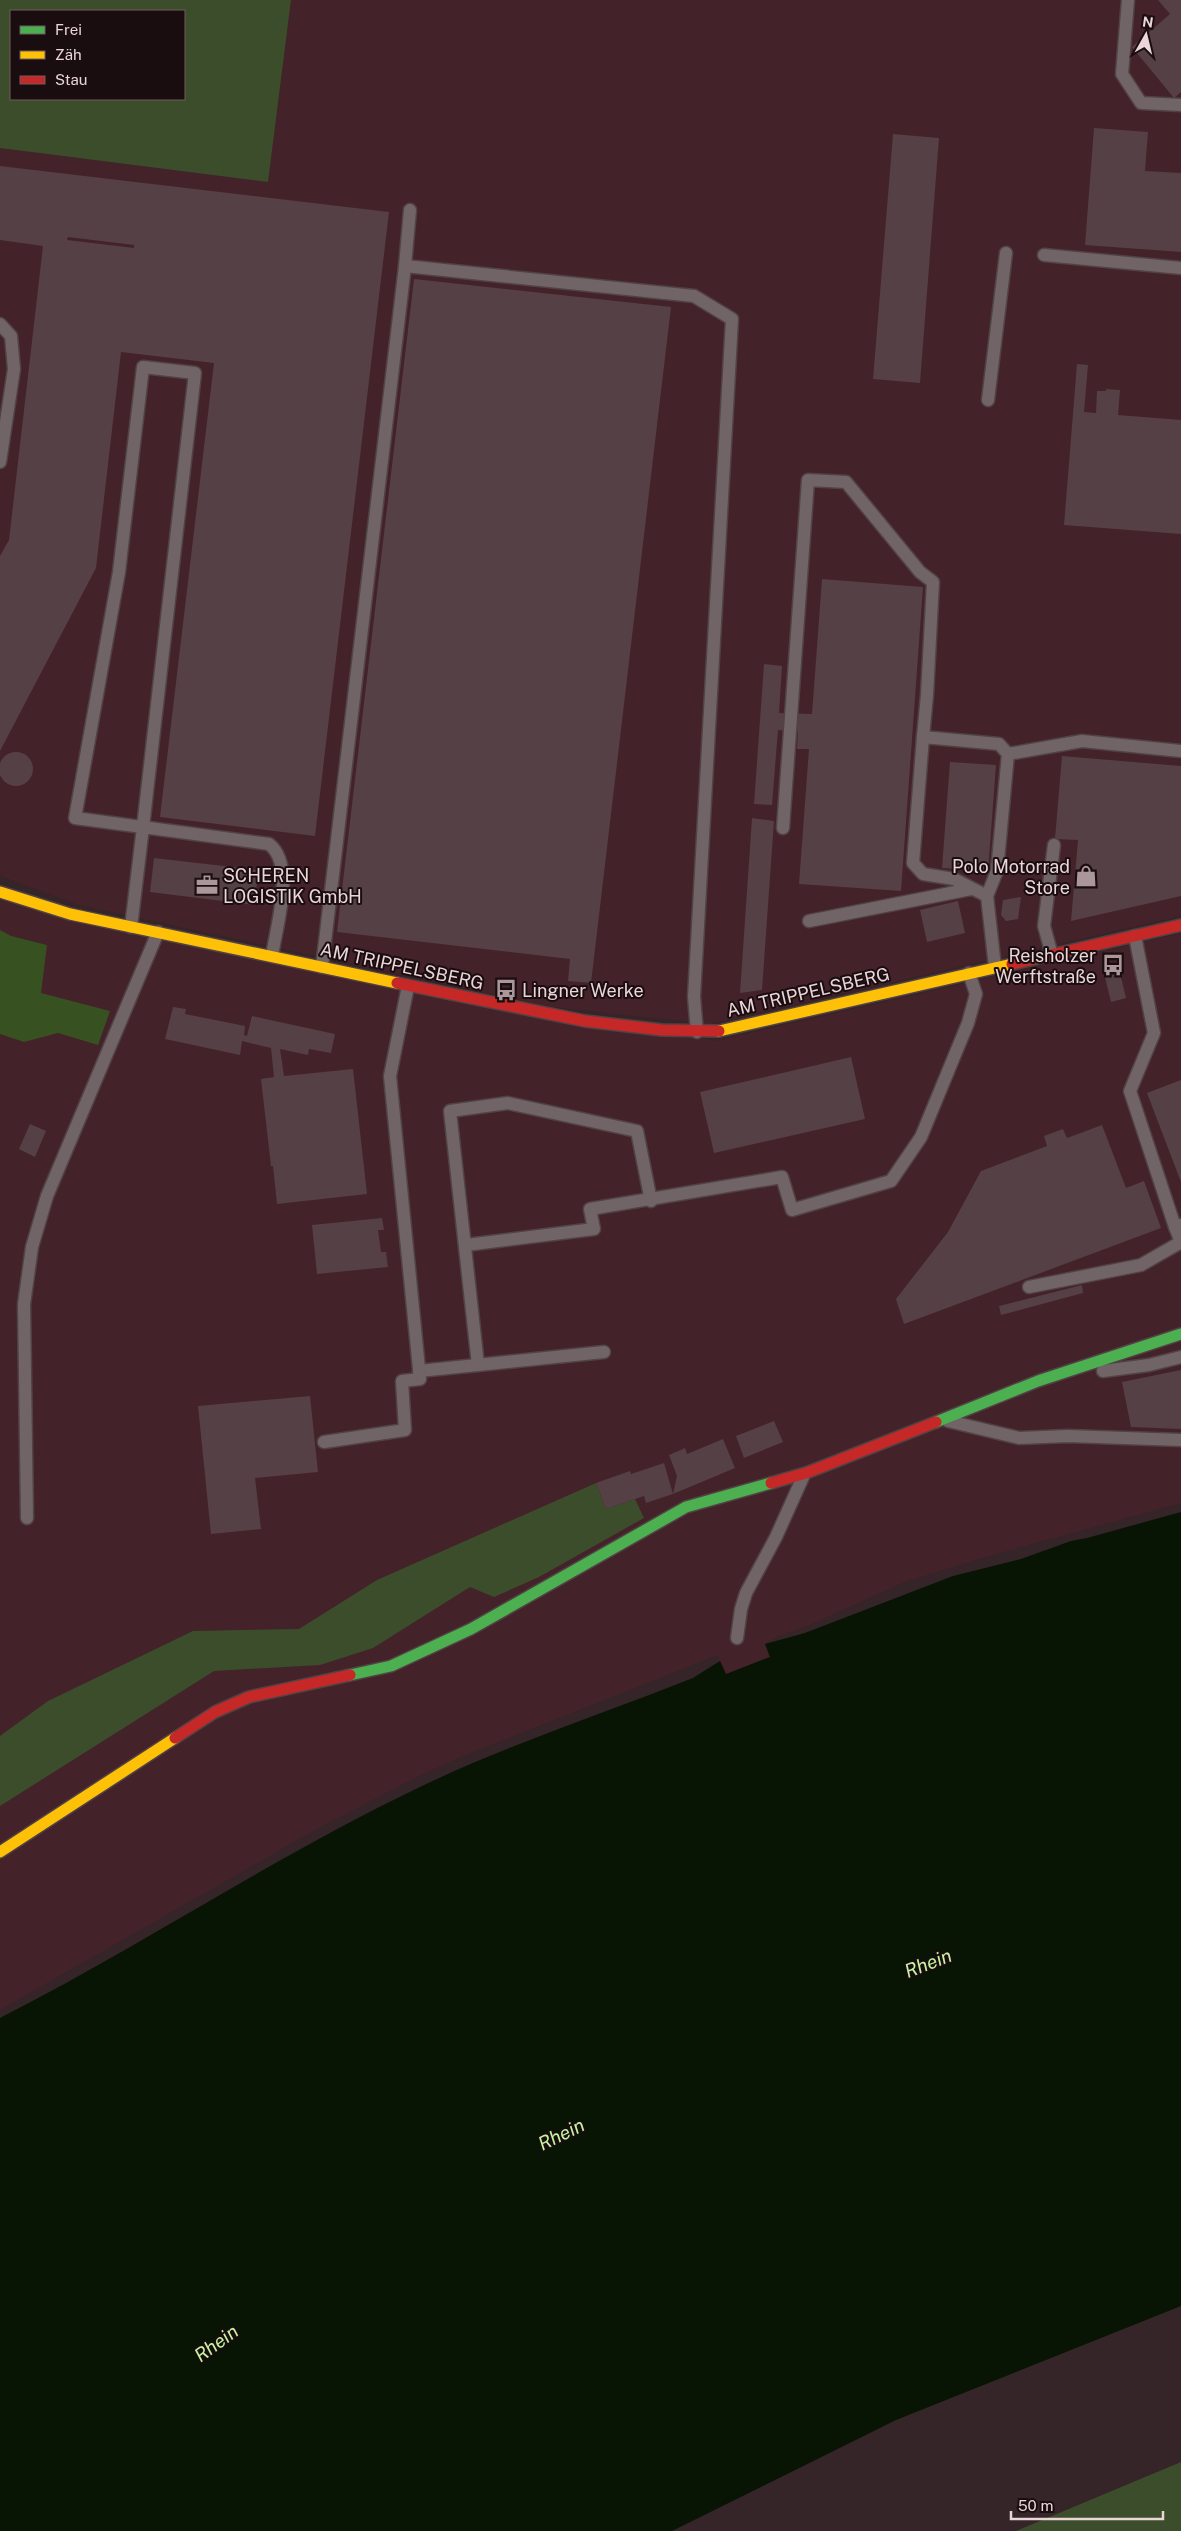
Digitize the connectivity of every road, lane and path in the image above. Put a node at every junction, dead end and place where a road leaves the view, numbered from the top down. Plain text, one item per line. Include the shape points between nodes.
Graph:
1 (1128, 0) edge
2 (1181, 105) edge
3 (410, 210) dead end
4 (1006, 253) dead end
5 (1044, 255) dead end
6 (405, 266) junction
7 (1181, 268) edge
8 (0, 324) edge
9 (988, 400) dead end
10 (0, 462) edge
11 (923, 737) junction
12 (1181, 751) edge
13 (1008, 754) junction
14 (143, 827) junction
15 (783, 828) dead end
16 (1054, 845) dead end
17 (971, 888) junction
18 (0, 892) edge
19 (986, 896) junction
20 (809, 921) dead end
21 (1181, 925) edge
22 (131, 927) junction
23 (158, 932) junction
24 (1135, 936) junction
25 (1052, 955) junction
26 (272, 956) junction
27 (322, 967) junction
28 (994, 967) junction
29 (970, 973) junction
30 (408, 986) junction
31 (697, 1032) junction
32 (651, 1201) junction
33 (1178, 1226) edge
34 (466, 1245) junction
35 (1029, 1287) dead end
36 (1181, 1334) edge
37 (604, 1352) dead end
38 (1181, 1357) edge
39 (478, 1366) junction
40 (419, 1370) junction
41 (1038, 1381) junction
42 (942, 1420) junction
43 (1181, 1440) edge
44 (324, 1442) dead end
45 (806, 1473) junction
46 (27, 1518) dead end
47 (737, 1638) dead end
48 (0, 1852) edge

1 - 2 lane via 1122,74 1142,103
3 - 6 lane
4 - 9 lane
5 - 7 lane
6 - 27 lane
6 - 31 lane via 694,296 732,319 694,997
8 - 10 lane via 11,336 14,369
11 - 13 lane via 999,744
11 - 15 lane via 933,582 920,572 846,482 808,480
11 - 17 lane via 913,863 923,874 954,879
12 - 13 lane via 1082,741
13 - 19 lane via 997,871
14 - 14 lane via 195,373 143,367 119,572 75,818
14 - 22 lane
14 - 26 lane via 269,844 274,848 284,869
16 - 25 lane via 1044,926
17 - 19 lane
17 - 20 lane
18 - 22 street, AM TRIPPELSBERG via 70,914
19 - 28 lane
21 - 24 street, AM TRIPPELSBERG
22 - 23 street, AM TRIPPELSBERG
23 - 26 street, AM TRIPPELSBERG
23 - 46 lane via 47,1196 32,1247 24,1304
24 - 25 street, AM TRIPPELSBERG
24 - 33 lane via 1154,1033 1130,1091
25 - 28 street, AM TRIPPELSBERG
26 - 27 street, AM TRIPPELSBERG
27 - 30 street, AM TRIPPELSBERG
28 - 29 street, AM TRIPPELSBERG
29 - 31 street, AM TRIPPELSBERG via 713,1032
29 - 32 lane via 976,994 968,1022 921,1136 891,1181 792,1210 782,1177
30 - 31 street, AM TRIPPELSBERG via 559,1016
30 - 40 lane via 390,1076
32 - 34 lane via 590,1209 594,1229
32 - 34 lane via 637,1131 508,1103 450,1111
33 - 35 lane via 1181,1242 1141,1265
34 - 39 lane
36 - 41 street
37 - 39 lane
38 - 41 lane via 1149,1365
39 - 40 lane
40 - 44 lane via 420,1379 402,1381 405,1430
41 - 42 street
42 - 43 lane via 1019,1438 1077,1436
42 - 45 street
45 - 47 lane via 746,1593
45 - 48 street via 686,1507 471,1629 391,1666 249,1698 215,1712

